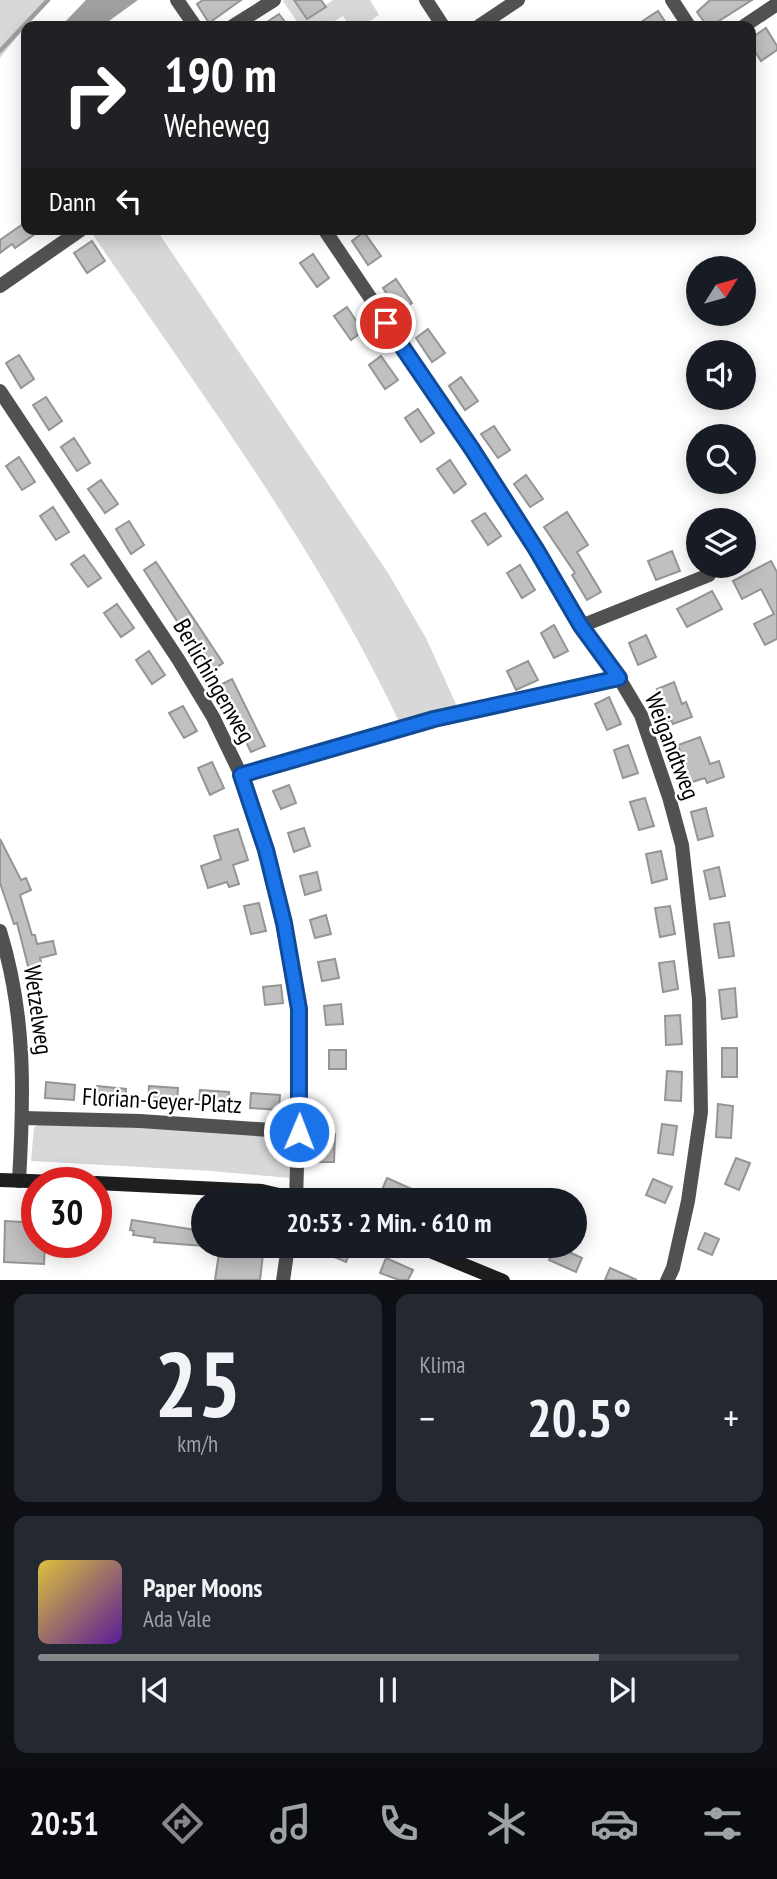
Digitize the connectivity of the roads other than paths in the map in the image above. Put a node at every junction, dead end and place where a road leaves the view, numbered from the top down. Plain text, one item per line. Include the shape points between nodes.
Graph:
1 (177, 0) edge
2 (274, 0) edge
3 (426, 0) edge
4 (518, 0) edge
5 (672, 0) edge
6 (777, 4) edge
7 (192, 21) edge
8 (241, 21) edge
9 (440, 21) edge
10 (486, 21) edge
11 (686, 21) edge
12 (752, 21) edge
13 (73, 235) edge
14 (328, 235) edge
15 (0, 286) edge
16 (0, 391) edge
17 (701, 578) edge
18 (581, 626) junction
19 (619, 678) junction
20 (241, 775) junction
21 (0, 931) edge
22 (23, 1118) junction
23 (299, 1132) junction
24 (0, 1180) edge
25 (19, 1181) joint
26 (112, 1184) edge
27 (200, 1188) edge
28 (297, 1188) edge
29 (286, 1258) edge
30 (448, 1258) edge
31 (283, 1280) edge
32 (503, 1280) edge
33 (667, 1280) edge

1 - 7 street
2 - 8 street
3 - 9 street
4 - 10 street
5 - 11 street
6 - 12 street
13 - 15 street
14 - 18 street, Weigandtweg via 472,449
16 - 20 street, Berlichingenweg via 178,659
17 - 18 street
18 - 19 street, Weigandtweg
19 - 20 street via 434,719
19 - 33 street, Weigandtweg via 641,715 682,845 699,999 701,1112 688,1201
20 - 23 street, Berlichingenweg via 266,850 299,1009
21 - 22 street, Wetzelweg via 19,1018
22 - 23 street, Florian-Geyer-Platz
22 - 25 street, Wetzelweg
23 - 28 street, Berlichingenweg
24 - 25 main road
26 - 27 main road
29 - 31 street
30 - 32 main road

